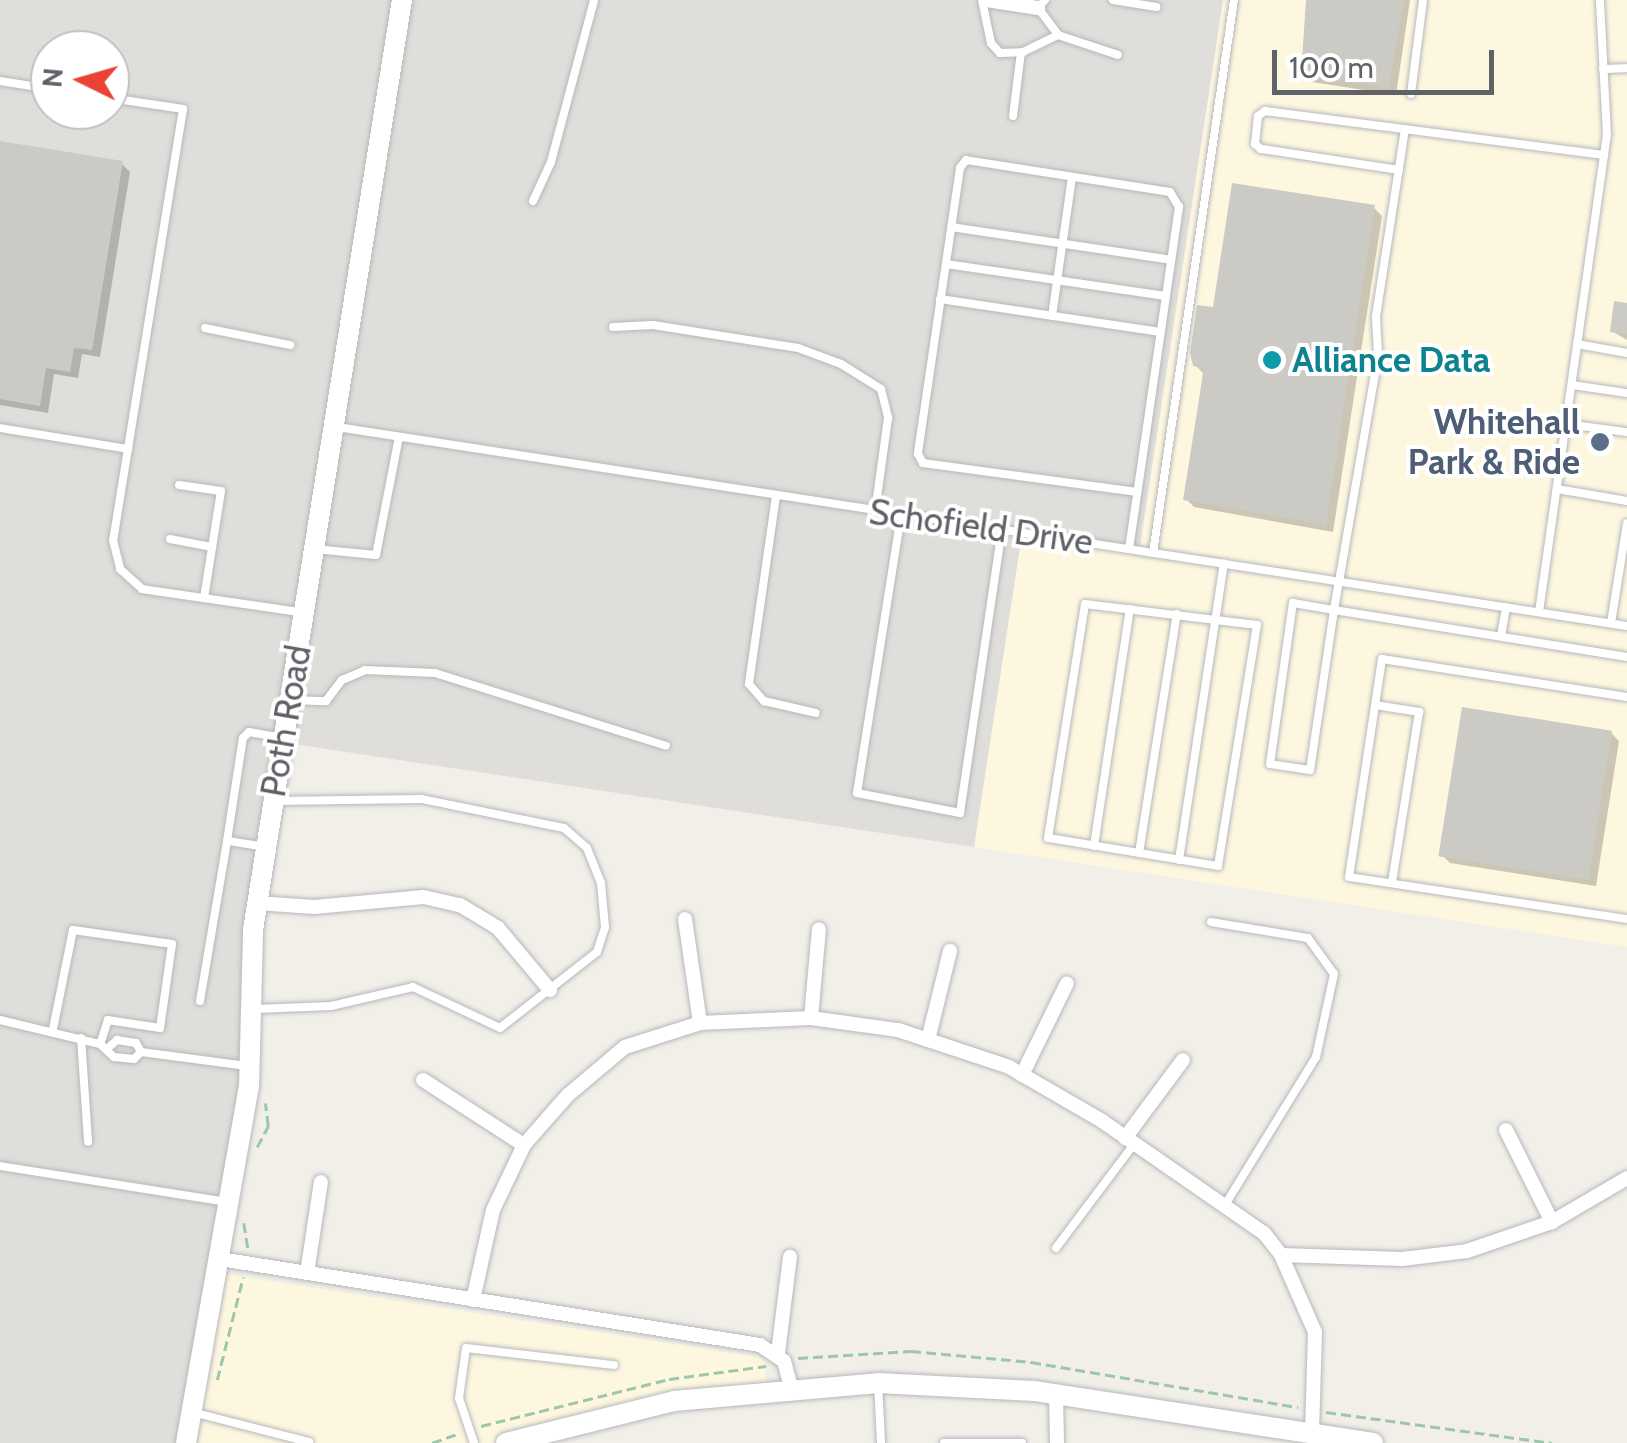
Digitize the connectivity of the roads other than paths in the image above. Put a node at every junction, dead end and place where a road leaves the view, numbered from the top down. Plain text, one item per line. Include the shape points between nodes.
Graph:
1 (402, 0) edge
2 (594, 0) edge
3 (984, 0) edge
4 (1113, 0) edge
5 (1234, 0) edge
6 (1423, 0) edge
7 (1600, 0) edge
8 (1041, 4) edge
9 (1156, 7) dead end
10 (1058, 35) junction
11 (1021, 52) junction
12 (1118, 55) dead end
13 (1627, 68) edge
14 (1603, 70) junction
15 (0, 81) edge
16 (30, 86) edge
17 (1411, 94) dead end
18 (130, 101) edge
19 (1014, 116) dead end
20 (1405, 129) junction
21 (1604, 155) junction
22 (1399, 170) junction
23 (1072, 177) junction
24 (533, 201) dead end
25 (951, 227) junction
26 (1062, 244) junction
27 (1171, 260) junction
28 (946, 264) junction
29 (1057, 280) junction
30 (1166, 296) junction
31 (940, 298) junction
32 (1052, 316) junction
33 (613, 327) dead end
34 (204, 328) dead end
35 (1161, 332) junction
36 (290, 344) dead end
37 (1577, 344) junction
38 (1627, 353) edge
39 (1572, 385) junction
40 (1627, 393) edge
41 (1566, 424) junction
42 (335, 426) junction
43 (0, 428) edge
44 (1627, 432) edge
45 (399, 437) junction
46 (128, 449) junction
47 (180, 485) dead end
48 (1557, 490) junction
49 (1137, 492) junction
50 (776, 496) junction
51 (1627, 501) edge
52 (875, 512) junction
53 (902, 516) junction
54 (1627, 523) edge
55 (1002, 530) junction
56 (170, 539) dead end
57 (212, 546) junction
58 (315, 549) junction
59 (1129, 549) junction
60 (1154, 552) junction
61 (1224, 563) junction
62 (1623, 579) edge
63 (1339, 581) junction
64 (204, 598) junction
65 (1506, 607) junction
66 (1130, 609) junction
67 (1334, 610) junction
68 (1539, 612) junction
69 (304, 613) junction
70 (1177, 614) junction
71 (1216, 619) junction
72 (1611, 623) junction
73 (1627, 626) edge
74 (1501, 636) junction
75 (1627, 656) edge
76 (1627, 697) edge
77 (290, 700) junction
78 (1375, 705) junction
79 (816, 713) dead end
80 (284, 738) junction
81 (666, 746) dead end
82 (273, 801) junction
83 (227, 842) junction
84 (1094, 846) junction
85 (266, 847) junction
86 (1139, 853) junction
87 (1178, 860) junction
88 (1392, 883) junction
89 (257, 904) junction
90 (685, 919) dead end
91 (1627, 919) edge
92 (1211, 922) dead end
93 (819, 929) dead end
94 (950, 952) dead end
95 (1066, 983) dead end
96 (550, 990) junction
97 (200, 1001) dead end
98 (250, 1010) junction
99 (811, 1018) junction
100 (0, 1020) edge
101 (700, 1023) junction
102 (53, 1030) junction
103 (81, 1038) junction
104 (928, 1040) junction
105 (104, 1046) junction
106 (141, 1052) junction
107 (1183, 1060) dead end
108 (251, 1066) junction
109 (1022, 1075) junction
110 (424, 1080) dead end
111 (1506, 1130) dead end
112 (1130, 1141) junction
113 (88, 1142) dead end
114 (524, 1145) junction
115 (0, 1166) edge
116 (1627, 1178) edge
117 (321, 1182) dead end
118 (232, 1202) junction
119 (1223, 1208) junction
120 (1552, 1222) junction
121 (1056, 1248) dead end
122 (1282, 1256) junction
123 (790, 1257) dead end
124 (220, 1260) junction
125 (307, 1273) junction
126 (473, 1300) junction
127 (778, 1353) junction
128 (614, 1365) dead end
129 (878, 1383) junction
130 (791, 1387) junction
131 (1056, 1394) junction
132 (191, 1412) junction
133 (1312, 1434) junction
134 (310, 1442) edge
135 (186, 1443) edge
136 (474, 1443) edge
137 (506, 1443) edge
138 (880, 1443) edge
139 (944, 1443) edge
140 (1022, 1443) edge
141 (1057, 1443) edge
142 (1372, 1443) edge

1 - 42 street, Poth Road
2 - 24 lane
3 - 8 street
3 - 11 lane via 995,50
4 - 9 lane
5 - 60 lane
6 - 17 lane
7 - 14 lane
8 - 10 lane
10 - 11 lane
10 - 12 lane
11 - 19 lane
13 - 14 lane
14 - 21 lane
15 - 16 lane
18 - 46 lane via 183,109
20 - 21 lane
20 - 22 lane
20 - 22 lane via 1265,110 1258,116 1257,148
21 - 37 lane
22 - 63 lane via 1376,317 1378,356
23 - 25 lane via 966,160
23 - 26 lane
23 - 27 lane via 1170,192 1179,207
25 - 26 lane
25 - 28 lane
26 - 27 lane
26 - 29 lane
27 - 30 lane
28 - 29 lane
28 - 31 lane
29 - 30 lane
29 - 32 lane
30 - 35 lane
31 - 32 lane
31 - 49 lane via 918,454 923,463
32 - 35 lane
33 - 52 lane via 654,326 798,348 841,364 881,390 888,418
34 - 36 lane
35 - 49 lane
37 - 38 lane
37 - 39 lane
39 - 40 lane
39 - 41 lane
41 - 44 lane
41 - 48 lane
42 - 45 lane, Schofield Drive
42 - 58 street, Poth Road
43 - 46 lane
45 - 50 lane, Schofield Drive
45 - 58 lane via 376,555
46 - 64 lane via 113,540 125,578 142,589
47 - 57 lane via 221,491
48 - 51 lane
48 - 68 lane
49 - 59 lane
50 - 52 lane, Schofield Drive
50 - 79 lane via 749,684 764,701
52 - 53 lane, Schofield Drive
53 - 55 lane, Schofield Drive
53 - 55 lane via 857,793 960,813
54 - 62 lane
55 - 59 lane, Schofield Drive
56 - 57 lane
57 - 64 lane
58 - 69 street, Poth Road
59 - 60 lane, Schofield Drive
60 - 61 lane, Schofield Drive
61 - 63 lane, Schofield Drive
61 - 71 lane
62 - 72 lane
63 - 65 lane, Schofield Drive
63 - 67 lane
64 - 69 lane
65 - 68 lane, Schofield Drive
65 - 74 lane
66 - 70 lane
66 - 84 lane
66 - 84 lane via 1085,604 1048,838
67 - 67 lane via 1310,770 1270,764 1293,603
67 - 74 lane
68 - 72 lane, Schofield Drive
69 - 77 street, Poth Road
70 - 71 lane
70 - 86 lane
71 - 87 lane
71 - 87 lane via 1257,625 1218,866
72 - 73 lane, Schofield Drive
74 - 75 lane
76 - 78 lane via 1382,659
77 - 80 street, Poth Road
77 - 81 lane via 326,701 342,680 365,670 434,673
78 - 88 lane via 1349,876
78 - 88 lane via 1419,712
80 - 82 street, Poth Road
80 - 83 lane via 249,732 243,738
82 - 85 street, Poth Road
82 - 96 lane via 420,799 501,811 576,836 601,883 602,940 598,952
83 - 85 lane
83 - 97 lane
84 - 86 lane
85 - 89 street, Poth Road
86 - 87 lane
88 - 91 lane
89 - 96 street via 314,908 424,897 460,905 498,928
89 - 98 street, Poth Road
90 - 101 street
92 - 119 lane via 1308,938 1334,974 1316,1057
93 - 99 street
94 - 104 street
95 - 109 street
96 - 98 lane via 500,1028 413,986 317,1008
98 - 108 street, Poth Road
99 - 101 street
99 - 104 street
100 - 102 lane
101 - 114 street via 625,1048 568,1095
102 - 103 lane
102 - 105 lane via 73,930 172,944 160,1028 108,1020
103 - 105 lane
103 - 113 lane
104 - 109 street
105 - 106 lane via 136,1043
105 - 106 lane via 129,1060
106 - 108 lane
107 - 112 street
108 - 118 street, Poth Road
109 - 112 street
110 - 114 street
111 - 120 street
112 - 119 street
112 - 121 lane
114 - 126 street via 493,1210
115 - 118 lane
116 - 120 street
117 - 125 street
118 - 124 street, Poth Road
119 - 122 street via 1264,1233
120 - 122 street via 1444,1256
122 - 133 street via 1315,1332
123 - 127 street
124 - 125 street
124 - 132 street, Poth Road
125 - 126 street
126 - 127 street
127 - 130 street
128 - 136 lane via 466,1348 459,1398
129 - 130 street
129 - 131 street
129 - 138 lane
130 - 137 street via 674,1401
131 - 133 street
131 - 141 street
132 - 134 lane
132 - 135 street, Poth Road
133 - 142 street
139 - 140 lane

